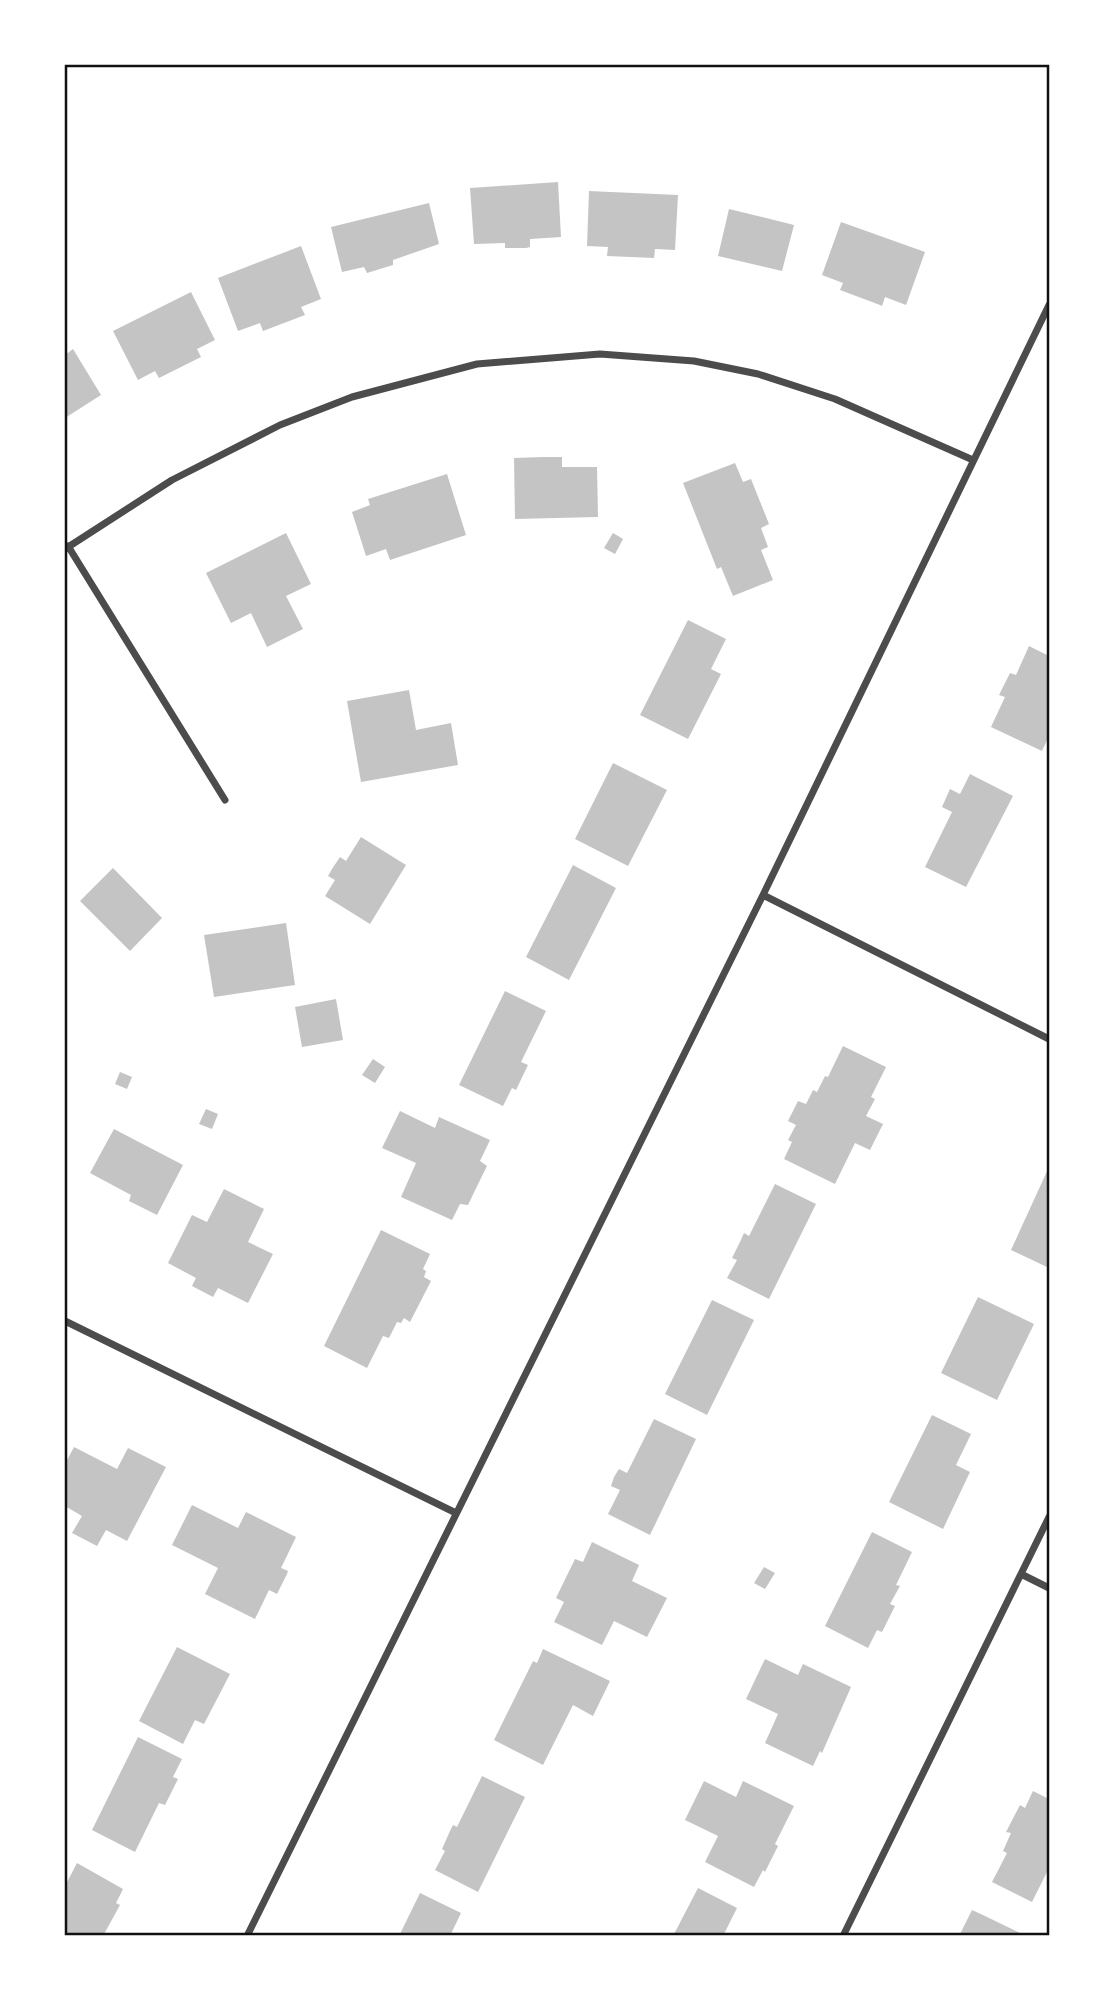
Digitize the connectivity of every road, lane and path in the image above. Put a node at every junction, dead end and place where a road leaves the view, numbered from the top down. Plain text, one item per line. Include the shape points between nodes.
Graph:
1 (1049, 305) edge
2 (973, 460) junction
3 (66, 547) edge
4 (225, 800) dead end
5 (763, 895) junction
6 (1049, 1039) edge
7 (65, 1321) edge
8 (456, 1513) junction
9 (1049, 1517) edge
10 (1021, 1574) junction
11 (1049, 1588) edge
12 (247, 1936) edge
13 (843, 1936) edge

1 - 2 street
2 - 3 street via 835,399 758,374 694,361 600,354 477,364 352,397 280,425 172,480
2 - 5 street
3 - 4 street
5 - 6 street
5 - 8 street
7 - 8 street
8 - 12 street
9 - 10 street
10 - 11 street
10 - 13 street

